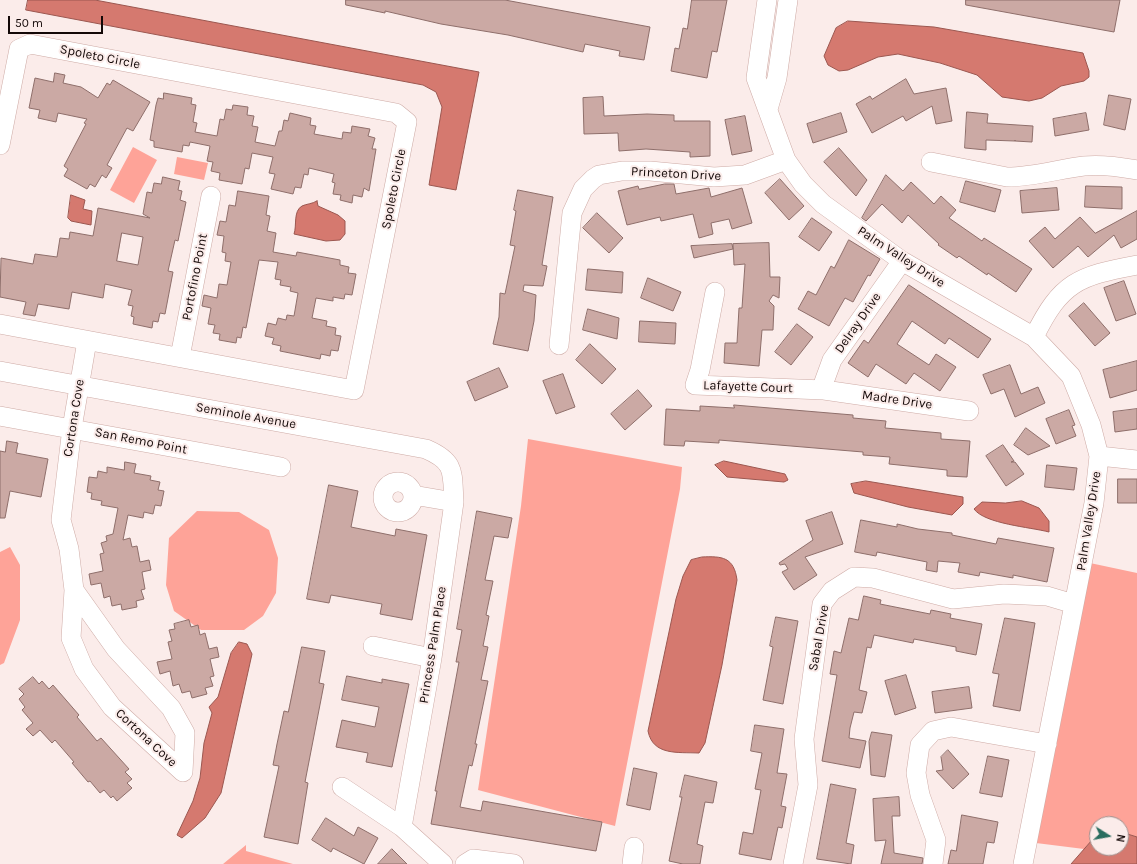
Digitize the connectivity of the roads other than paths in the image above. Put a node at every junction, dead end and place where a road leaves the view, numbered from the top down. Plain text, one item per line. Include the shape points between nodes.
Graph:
1 (767, 0) edge
2 (788, 0) edge
3 (768, 109) junction
4 (0, 145) edge
5 (786, 160) junction
6 (931, 162) dead end
7 (1137, 170) edge
8 (211, 196) dead end
9 (902, 261) junction
10 (1137, 264) edge
11 (715, 292) dead end
12 (0, 324) edge
13 (1034, 337) junction
14 (87, 341) junction
15 (559, 344) dead end
16 (180, 357) junction
17 (0, 371) edge
18 (79, 386) junction
19 (824, 390) junction
20 (969, 411) dead end
21 (0, 416) edge
22 (72, 428) junction
23 (1099, 456) junction
24 (1137, 460) edge
25 (281, 467) dead end
26 (413, 495) dead end
27 (454, 502) junction
28 (74, 590) junction
29 (1074, 604) junction
30 (373, 646) dead end
31 (432, 658) junction
32 (1047, 744) junction
33 (342, 787) dead end
34 (402, 827) junction
35 (443, 864) edge
36 (465, 864) edge
37 (514, 864) edge
38 (793, 864) edge
39 (933, 864) edge
40 (1023, 864) edge

1 - 3 street, Palm Valley Drive via 756,78
2 - 3 street via 777,78
3 - 5 street, Palm Valley Drive
4 - 16 street, Spoleto Circle via 19,49 30,44 396,113 407,122 354,390
5 - 9 street, Palm Valley Drive via 803,184 822,204
5 - 15 street, Princeton Drive via 745,175 714,177 643,171 600,175 593,180 583,189 572,213
6 - 7 street via 1007,177 1086,166
8 - 16 street, Portofino Point
9 - 13 street, Palm Valley Drive
9 - 19 street, Delray Drive via 832,360 824,382
10 - 13 street via 1080,279 1059,295 1046,312
11 - 19 street, Lafayette Court via 695,385
12 - 14 street, Spoleto Circle
13 - 23 street, Palm Valley Drive via 1071,376 1091,425
14 - 16 street, Spoleto Circle
14 - 18 street, Cortona Cove
17 - 18 street, Seminole Avenue
18 - 22 street, Cortona Cove
18 - 27 street, Seminole Avenue via 426,449 442,456 449,465
19 - 20 street, Madre Drive
21 - 22 street, San Remo Point
22 - 25 street, San Remo Point
22 - 28 street, Cortona Cove via 61,520 69,549
23 - 24 street
23 - 29 street, Palm Valley Drive via 1094,503
26 - 27 street
27 - 31 street, Princess Palm Place
28 - 28 street, Cortona Cove via 116,649 171,708 185,733 183,772 112,706 84,669 71,638
29 - 32 street, Palm Valley Drive
29 - 38 street, Sabal Drive via 1046,596 1004,594 952,599 872,578 854,577 832,591 822,604 804,739 808,786
30 - 31 street
31 - 34 street, Princess Palm Place
32 - 39 street via 951,727 933,731 920,745 916,773 920,795 936,840
32 - 40 street, Palm Valley Drive
33 - 34 street
34 - 35 street
36 - 37 street via 473,859

